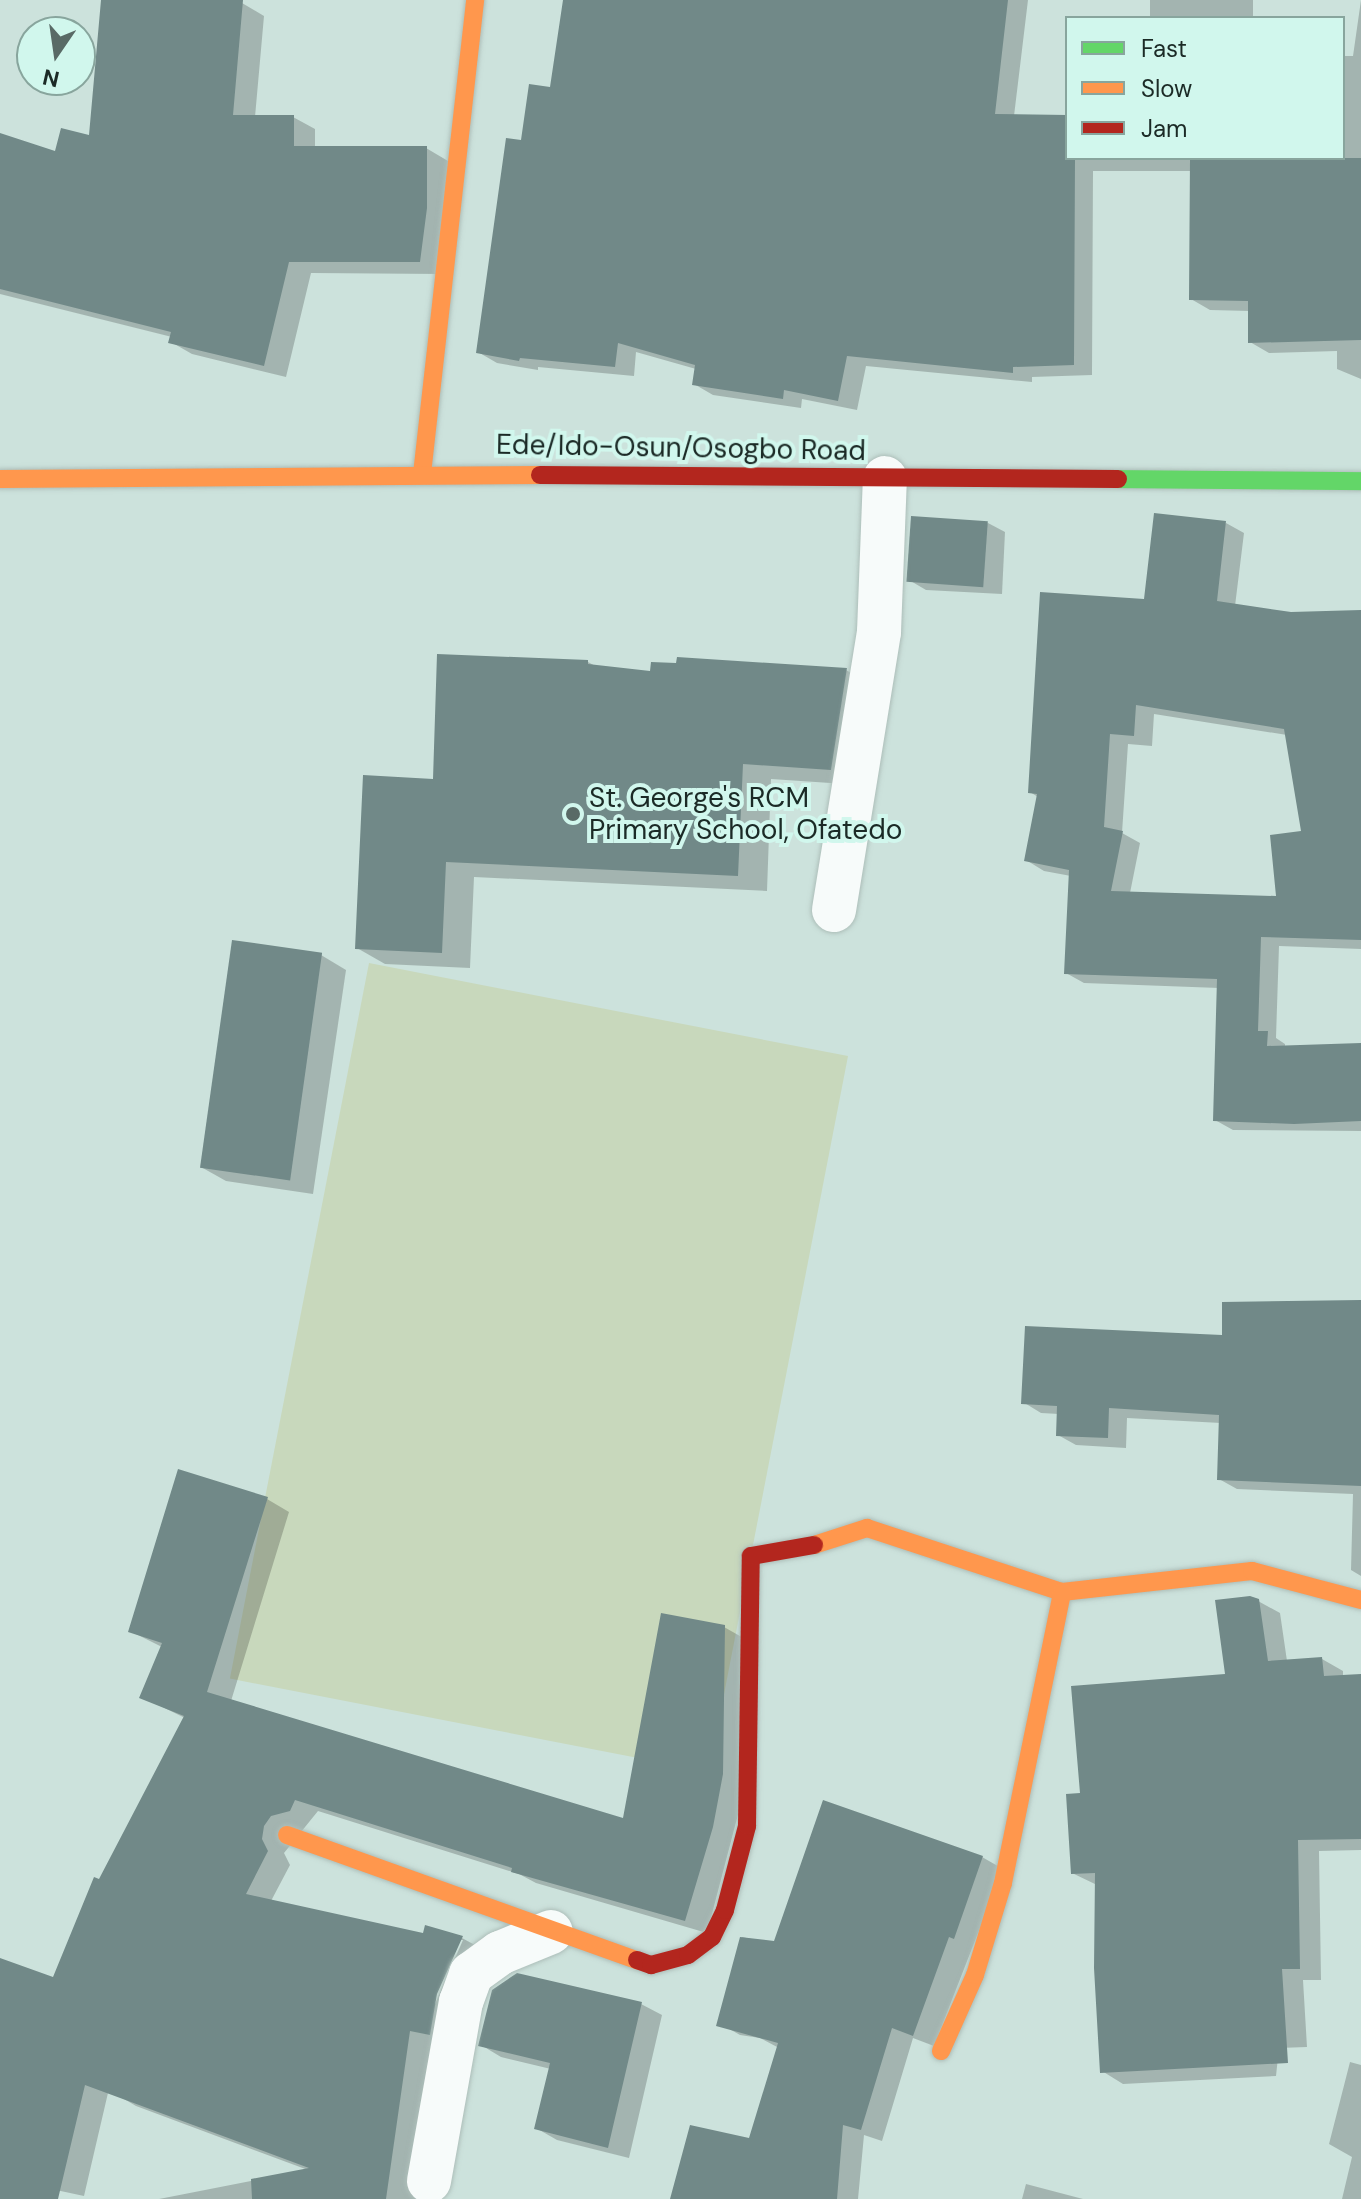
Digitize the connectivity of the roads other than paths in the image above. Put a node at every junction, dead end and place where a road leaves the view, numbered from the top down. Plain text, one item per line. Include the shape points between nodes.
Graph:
1 (475, 0) edge
2 (422, 474) junction
3 (885, 478) junction
4 (0, 479) edge
5 (1361, 481) edge
6 (834, 910) dead end
7 (1062, 1592) junction
8 (1361, 1600) edge
9 (287, 1835) dead end
10 (551, 1932) junction
11 (941, 2051) dead end
12 (429, 2181) dead end

1 - 2 street
2 - 3 street, Ede/Ido-Osun/Osogbo Road
2 - 4 street, Ede/Ido-Osun/Osogbo Road
3 - 5 street, Ede/Ido-Osun/Osogbo Road
3 - 6 street via 879,632
7 - 8 street via 1252,1571
7 - 10 street via 867,1528 827,1543 751,1556 747,1826 725,1910 712,1937 688,1955 651,1965
7 - 11 street via 1003,1883 975,1975
9 - 10 street
10 - 12 street via 500,1953 471,1974 461,2002

